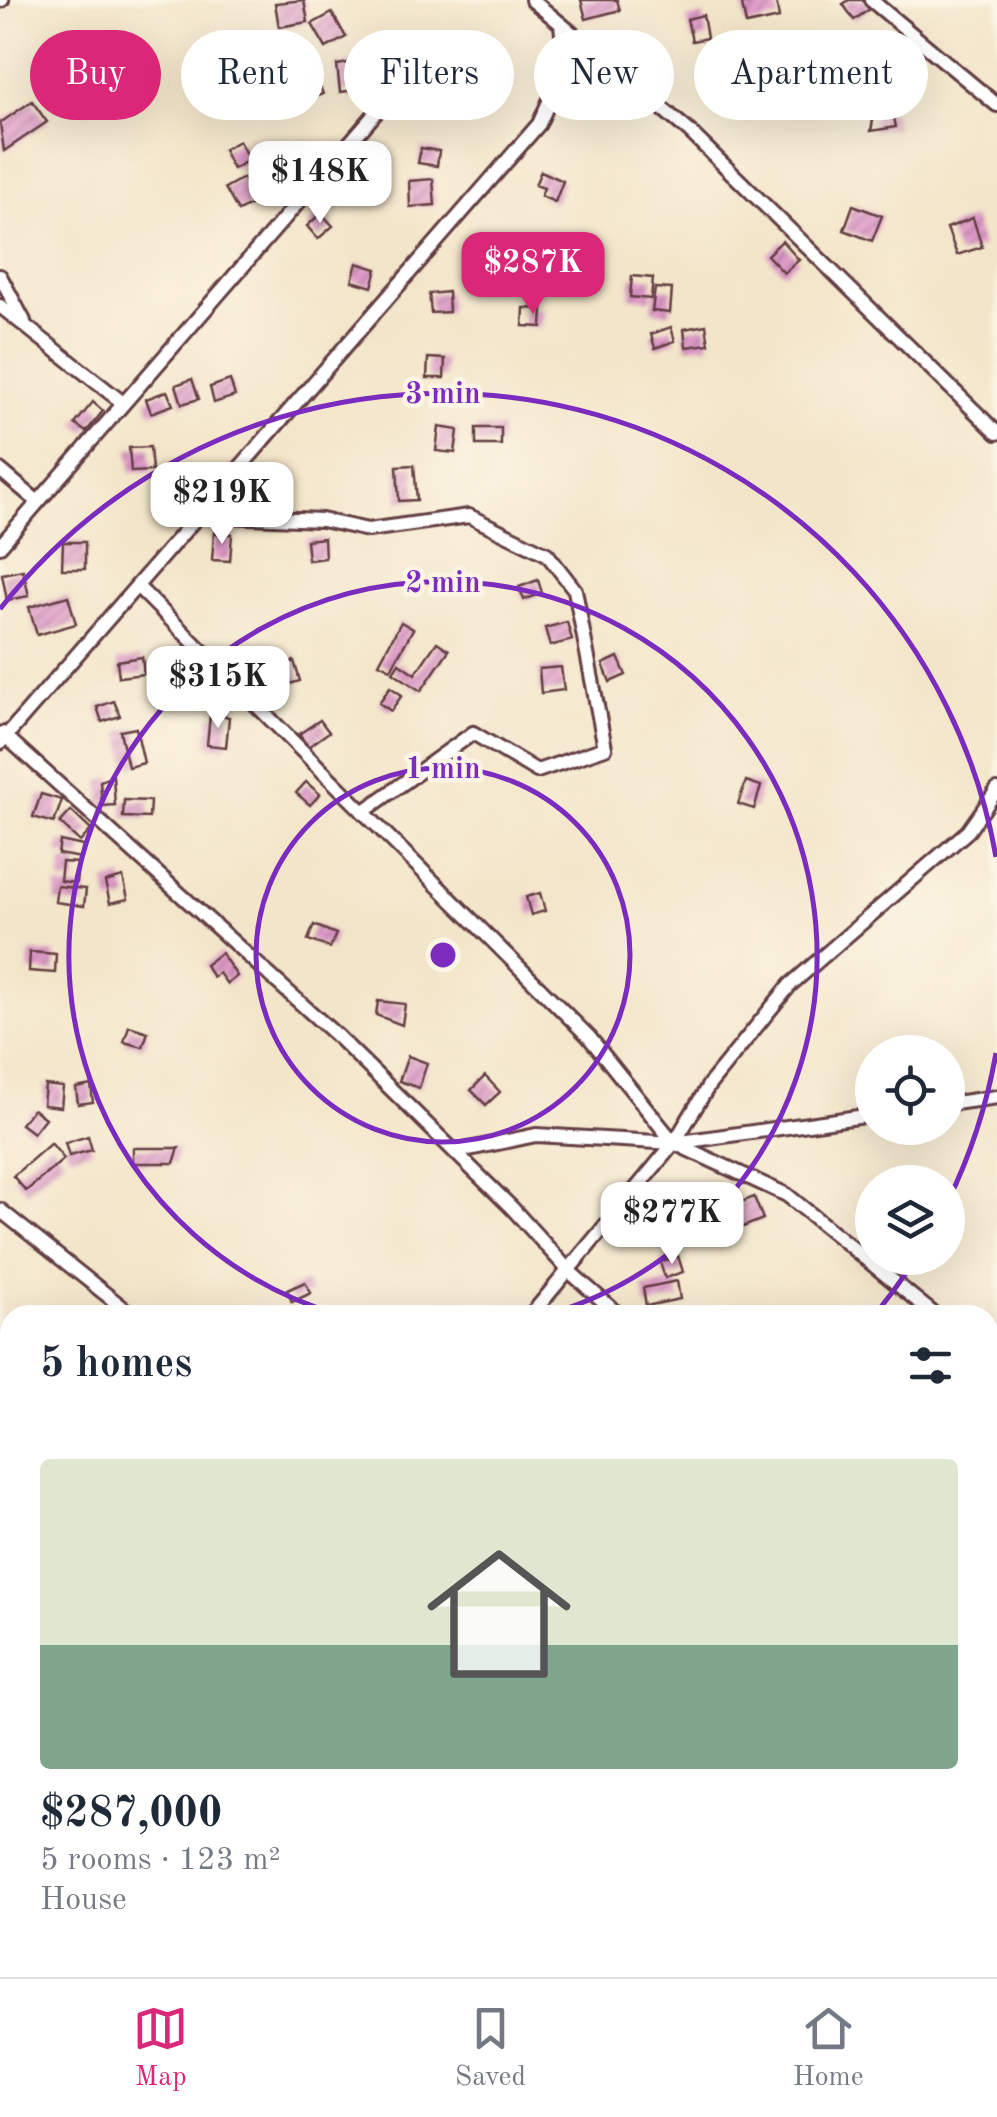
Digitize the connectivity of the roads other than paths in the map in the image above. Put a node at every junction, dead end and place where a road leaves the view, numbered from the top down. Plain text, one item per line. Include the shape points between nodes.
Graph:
1 (532, 0) edge
2 (871, 0) edge
3 (561, 24) junction
4 (997, 105) edge
5 (370, 120) edge
6 (0, 276) edge
7 (0, 306) edge
8 (28, 328) junction
9 (124, 404) junction
10 (997, 433) edge
11 (0, 470) edge
12 (38, 502) junction
13 (200, 515) junction
14 (0, 546) edge
15 (137, 586) junction
16 (2, 737) edge
17 (997, 790) edge
18 (363, 812) junction
19 (997, 1097) edge
20 (965, 1102) edge
21 (855, 1117) edge
22 (674, 1142) junction
23 (455, 1152) junction
24 (0, 1210) edge
25 (570, 1272) junction
26 (119, 1305) edge
27 (540, 1305) edge
28 (608, 1305) edge
29 (918, 1305) edge

1 - 3 street
2 - 4 street
3 - 10 street via 689,132
3 - 13 street via 565,66 539,124
5 - 9 street
6 - 8 street
7 - 8 street
8 - 9 street
9 - 12 street
11 - 12 street
12 - 14 street
13 - 15 street
13 - 18 street via 322,520 368,530 470,516 547,554 574,590 605,748 537,771 473,733
15 - 16 street
15 - 18 street
16 - 23 street via 338,1038
17 - 22 street via 968,830 790,985 709,1085
18 - 22 street via 588,1037
19 - 20 street
21 - 22 street
22 - 23 street via 536,1135
22 - 25 street
22 - 29 street via 787,1195
23 - 25 street
24 - 26 street
25 - 27 street
25 - 28 street

